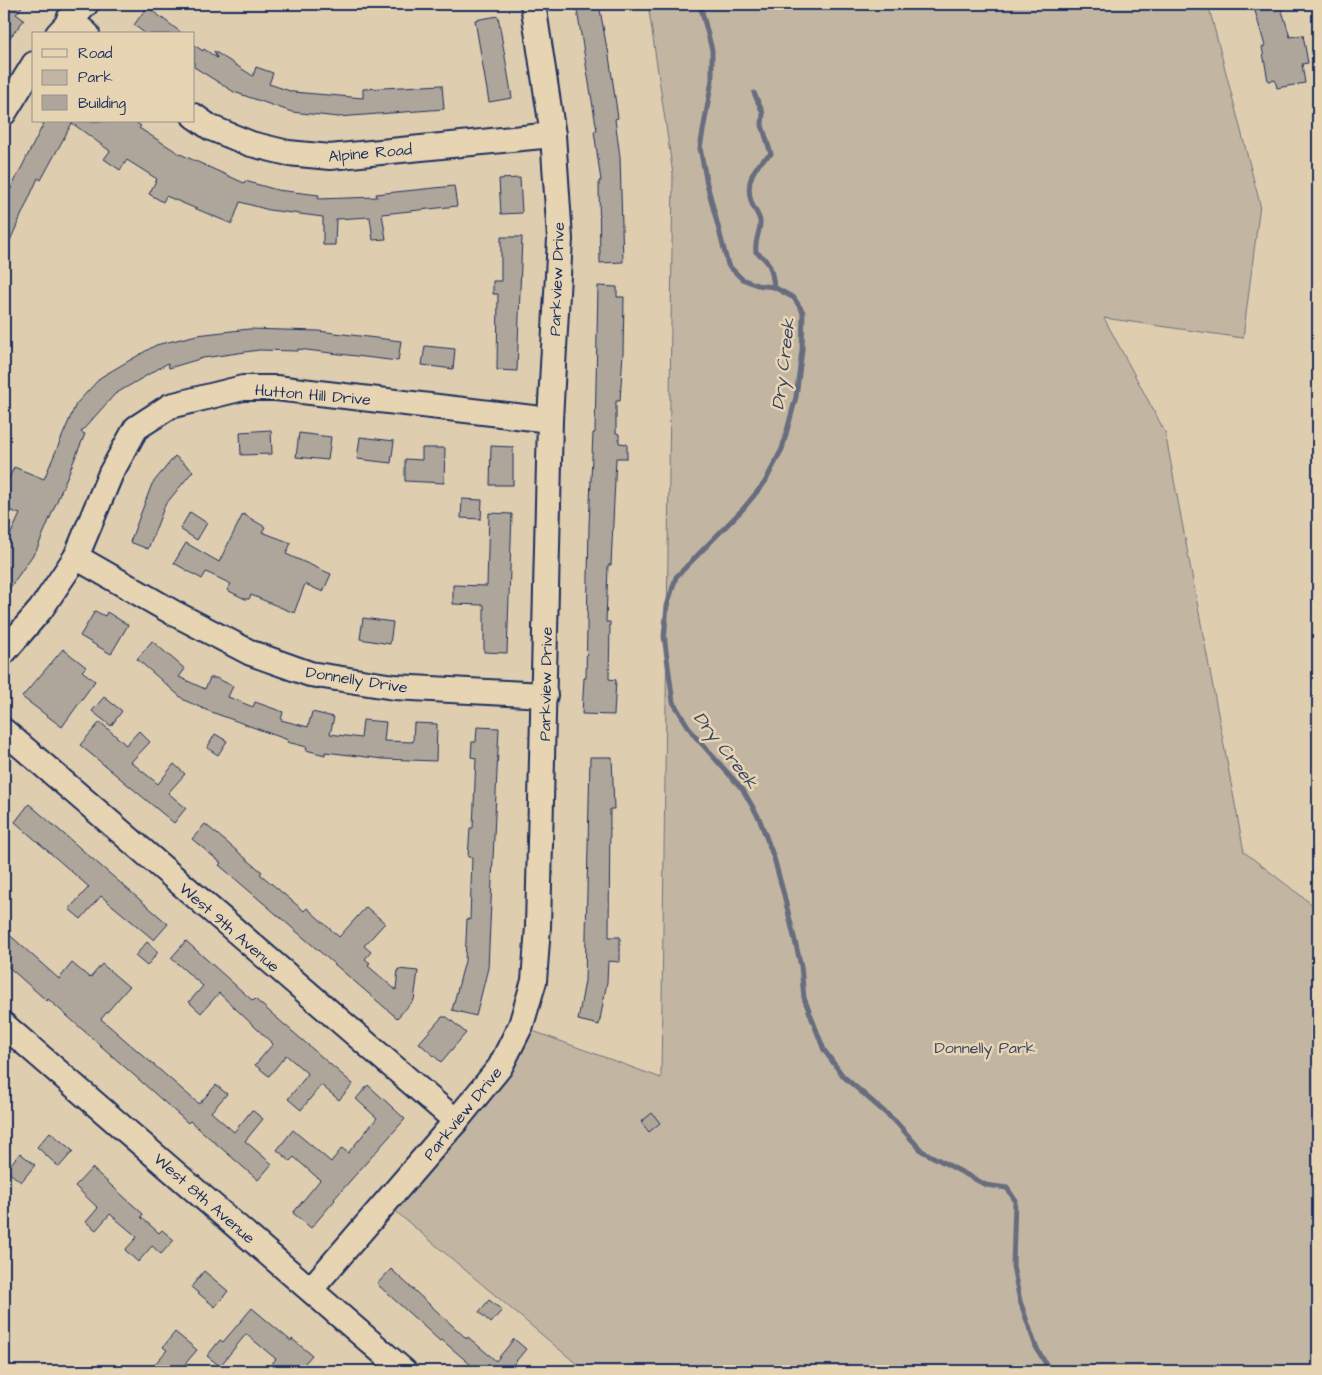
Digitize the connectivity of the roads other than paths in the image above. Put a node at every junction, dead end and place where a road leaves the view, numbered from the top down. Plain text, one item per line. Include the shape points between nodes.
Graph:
1 (533, 4) edge
2 (32, 67) edge
3 (7, 102) edge
4 (195, 117) edge
5 (553, 135) junction
6 (550, 420) junction
7 (76, 558) junction
8 (4, 652) edge
9 (545, 695) junction
10 (4, 731) edge
11 (4, 1025) edge
12 (456, 1122) junction
13 (311, 1289) junction
14 (404, 1371) edge

1 - 5 street, Parkview Drive
2 - 3 street
4 - 5 street, Alpine Road via 211,128 251,144 288,154 330,157
5 - 6 street, Parkview Drive via 560,239
6 - 7 street, Hutton Hill Drive via 276,388 243,388 170,406 136,428 111,473
6 - 9 street, Parkview Drive
7 - 8 street, Hutton Hill Drive via 41,609
7 - 9 street, Donnelly Drive via 251,652 310,674 394,687
9 - 12 street, Parkview Drive via 539,918 534,981 521,1025 500,1067
10 - 12 street, West 9th Avenue
11 - 13 street, West 8th Avenue
12 - 13 street, Parkview Drive
13 - 14 street, West 8th Avenue

